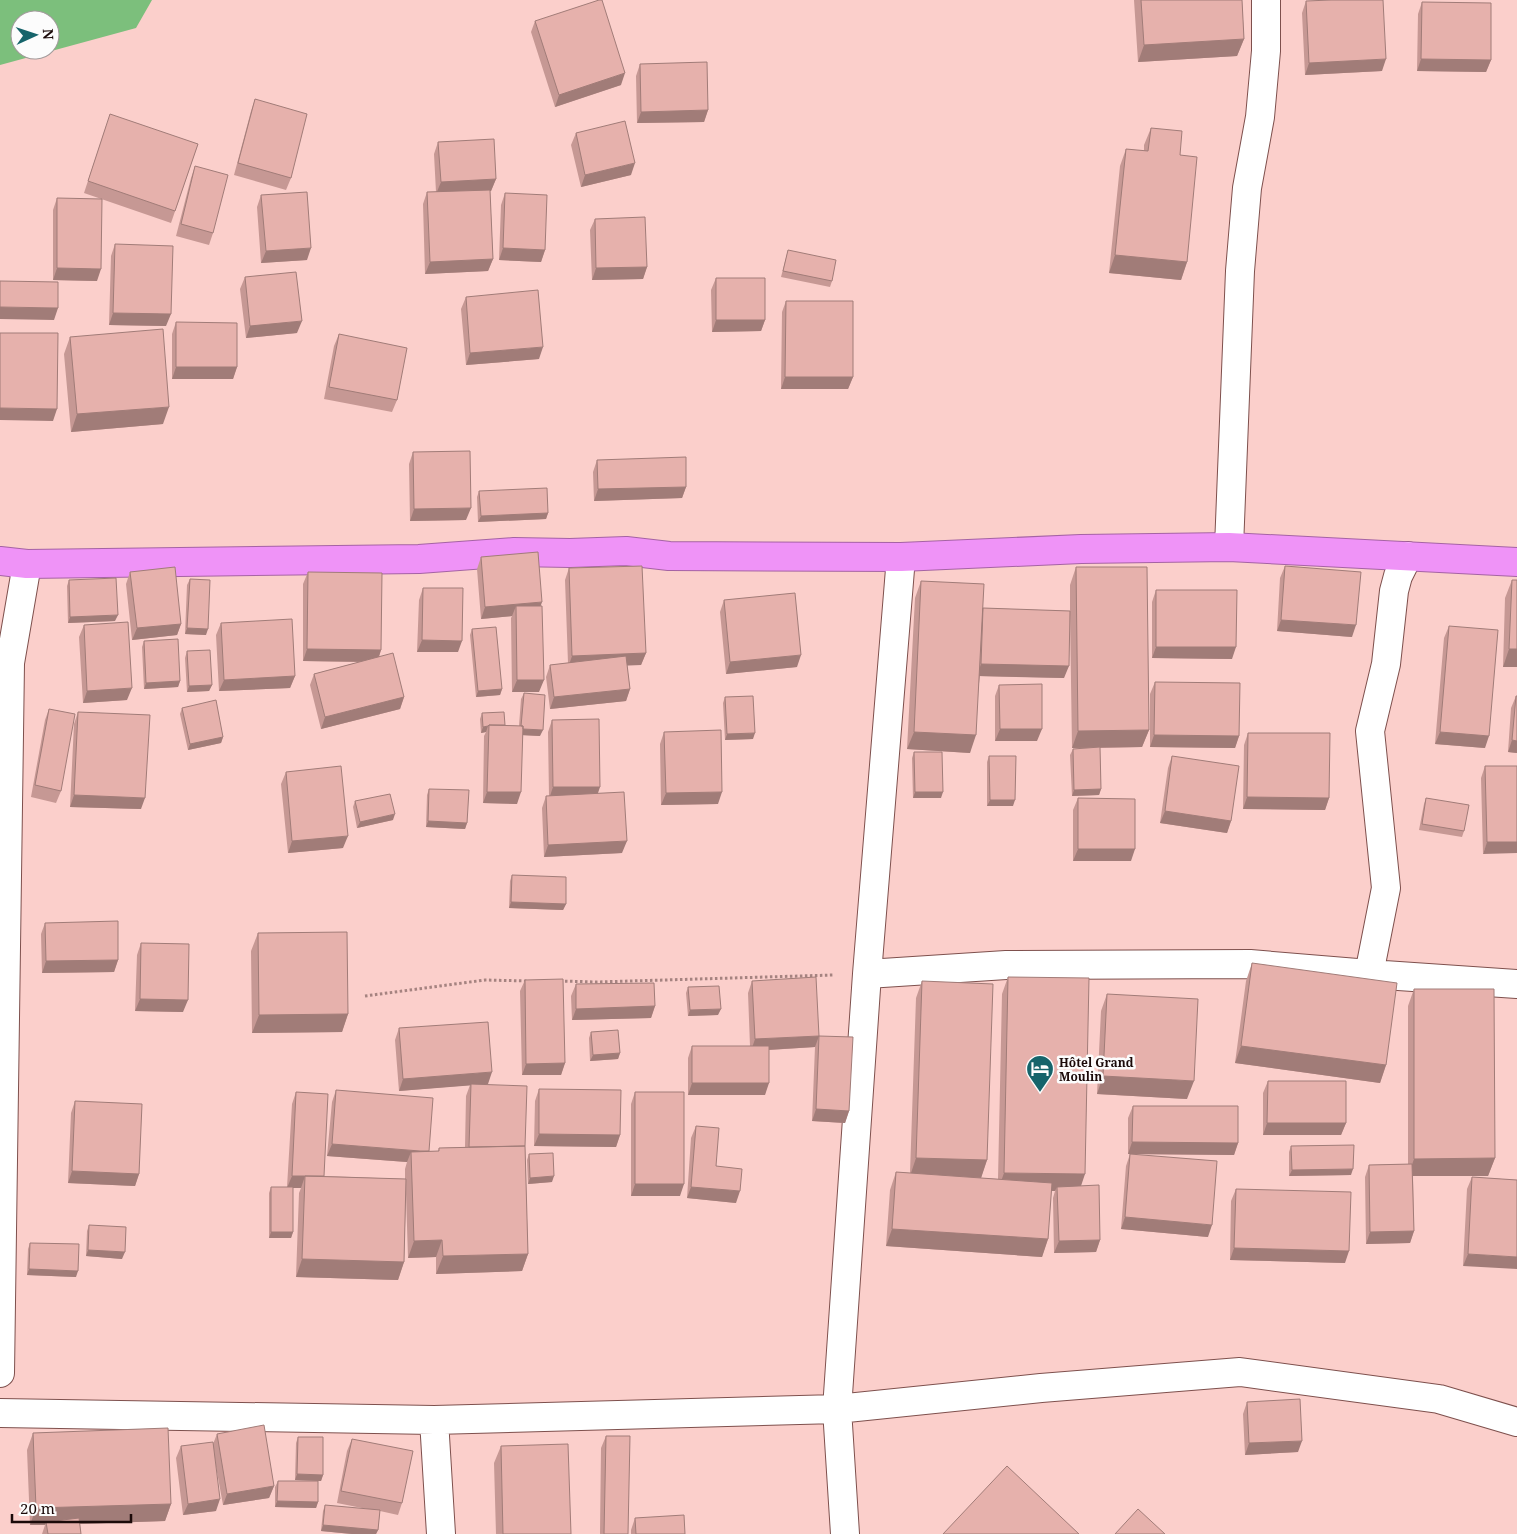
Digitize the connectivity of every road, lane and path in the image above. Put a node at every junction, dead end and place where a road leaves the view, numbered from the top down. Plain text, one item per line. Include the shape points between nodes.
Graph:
1 (1266, 0) edge
2 (1229, 547) junction
3 (1408, 556) junction
4 (901, 557) junction
5 (0, 561) edge
6 (1517, 562) edge
7 (28, 564) junction
8 (867, 974) junction
9 (1369, 974) junction
10 (531, 981) edge
11 (559, 981) edge
12 (1517, 984) edge
13 (365, 996) dead end
14 (0, 1373) edge
15 (837, 1409) junction
16 (0, 1413) edge
17 (434, 1420) junction
18 (1517, 1422) edge
19 (441, 1534) edge
20 (845, 1534) edge

1 - 2 street via 1266,52 1260,117 1247,188 1240,271
2 - 3 highway
2 - 4 highway via 1081,549
3 - 6 highway
3 - 9 street via 1394,591 1386,664 1370,731 1386,888
4 - 7 highway via 669,556 626,551 514,552 418,559
4 - 8 street
5 - 7 highway
7 - 14 street via 10,663
8 - 9 street via 1006,965 1250,964
8 - 11 path
8 - 15 street
9 - 12 street
10 - 13 path via 485,980
15 - 17 street
15 - 18 street via 1240,1372 1440,1399
15 - 20 street
16 - 17 street
17 - 19 street

